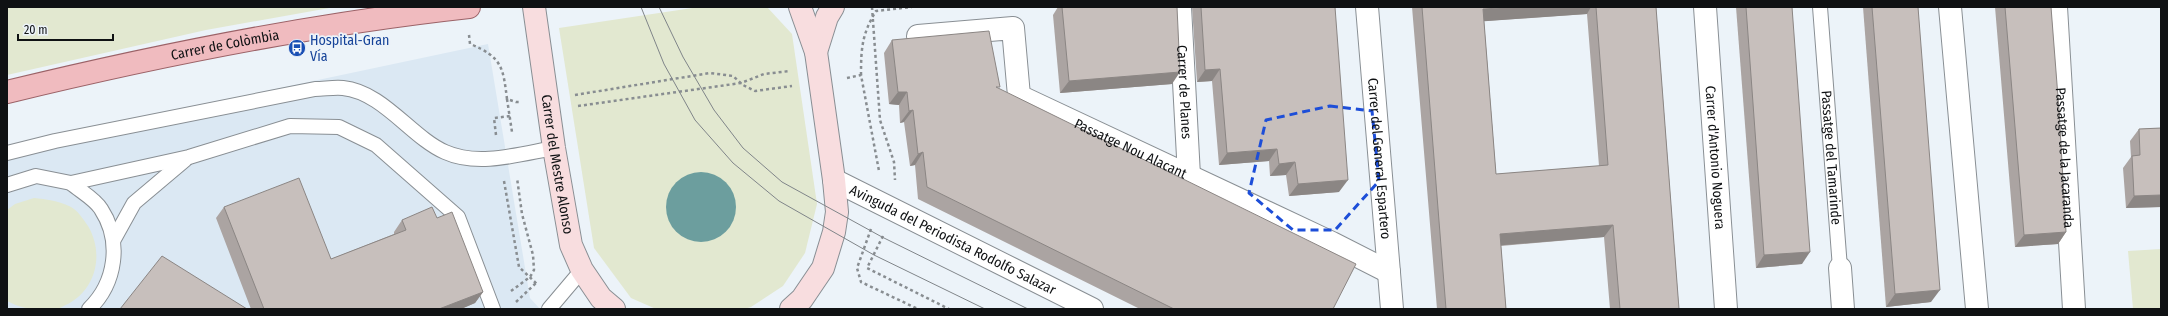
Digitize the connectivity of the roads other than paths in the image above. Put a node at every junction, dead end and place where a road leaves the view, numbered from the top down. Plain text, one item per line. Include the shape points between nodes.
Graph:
1 (466, 7) edge
2 (469, 7) edge
3 (534, 7) edge
4 (800, 7) edge
5 (833, 7) edge
6 (1180, 7) edge
7 (1368, 7) edge
8 (1705, 7) edge
9 (1820, 7) edge
10 (1950, 7) edge
11 (2056, 7) edge
12 (918, 36) edge
13 (816, 52) junction
14 (7, 92) edge
15 (554, 148) junction
16 (7, 153) edge
17 (189, 157) junction
18 (1189, 176) junction
19 (834, 180) junction
20 (71, 183) junction
21 (7, 185) edge
22 (114, 239) junction
23 (1840, 268) joint
24 (582, 270) junction
25 (1389, 272) junction
26 (551, 306) edge
27 (89, 309) edge
28 (493, 309) edge
29 (614, 309) edge
30 (791, 309) edge
31 (1092, 309) edge
32 (1392, 309) edge
33 (1726, 309) edge
34 (1842, 309) edge
35 (1978, 309) edge
36 (2074, 309) edge

1 - 2 main road, Carrer de Colòmbia
1 - 14 main road, Carrer de Colòmbia via 266,37 109,68
3 - 15 main road, Carrer del Mestre Alonso
4 - 13 main road
5 - 13 main road via 827,17
6 - 18 street, Carrer de Planes
7 - 25 street, Carrer del General Espartero
8 - 33 street, Carrer d'Antonio Noguera
9 - 23 lane, Passatge del Tamarinde
10 - 35 street
11 - 36 street, Passatge de la Jacaranda
12 - 18 street, Passatge Nou Alacant via 1013,28 1019,96
13 - 19 main road
15 - 16 lane via 473,159 445,152 384,106 344,88 315,89
15 - 24 main road, Carrer del Mestre Alonso via 571,245
17 - 20 lane
17 - 22 lane via 134,203
17 - 28 lane via 290,126 339,127 376,145 458,217
18 - 25 street, Passatge Nou Alacant
19 - 30 main road via 836,222 827,258 802,299
19 - 31 street, Avinguda del Periodista Rodolfo Salazar
20 - 21 lane via 36,176
20 - 22 lane via 101,208
22 - 27 lane via 113,269 99,299
23 - 34 street, Passatge del Tamarinde
24 - 26 lane
24 - 29 main road, Carrer del Mestre Alonso via 601,298
25 - 32 street, Carrer del General Espartero

